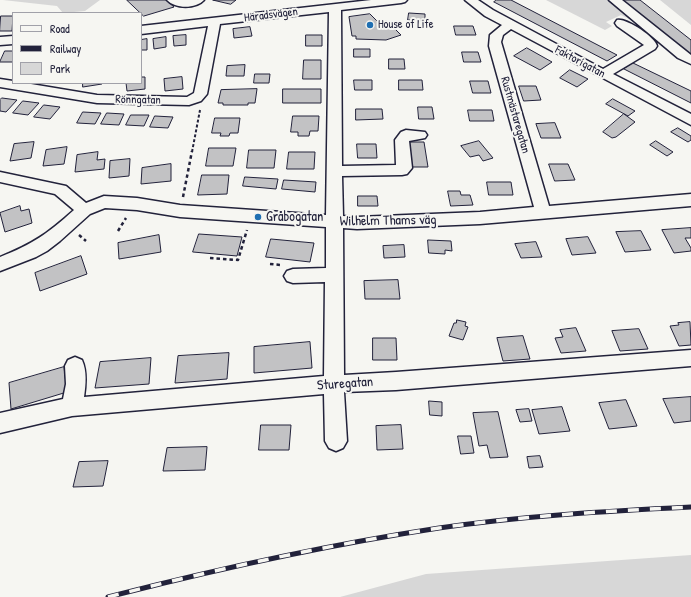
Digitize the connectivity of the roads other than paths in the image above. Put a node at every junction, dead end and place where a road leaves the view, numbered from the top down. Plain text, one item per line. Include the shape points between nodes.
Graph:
1 (173, 0) edge
2 (198, 0) edge
3 (314, 0) edge
4 (402, 0) edge
5 (471, 0) edge
6 (615, 0) edge
7 (380, 1) edge
8 (332, 8) junction
9 (210, 22) junction
10 (511, 24) junction
11 (621, 24) dead end
12 (142, 30) edge
13 (0, 40) edge
14 (12, 40) edge
15 (691, 60) edge
16 (603, 74) junction
17 (0, 83) edge
18 (691, 120) edge
19 (420, 135) dead end
20 (334, 171) junction
21 (0, 177) edge
22 (691, 200) edge
23 (84, 210) junction
24 (544, 213) junction
25 (335, 222) junction
26 (0, 264) edge
27 (334, 275) junction
28 (293, 276) dead end
29 (691, 358) edge
30 (75, 366) dead end
31 (334, 384) junction
32 (72, 407) junction
33 (0, 424) edge
34 (336, 441) dead end

1 - 2 street via 178,4
2 - 9 street
3 - 8 street
4 - 7 street, Häradsvägen
5 - 10 street, Faktorigatan
6 - 15 street
7 - 8 street, Häradsvägen
8 - 9 street, Häradsvägen
8 - 20 street
9 - 12 street, Häradsvägen
9 - 17 street, Rönngatan via 214,30 203,86 200,94 189,101 114,100
10 - 16 street, Faktorigatan
10 - 24 street, Rustmästaregatan via 497,34 494,39 495,46
11 - 16 street via 650,42 651,46
13 - 14 street
16 - 18 street, Faktorigatan
19 - 20 street via 406,135 402,140 402,170
20 - 25 street
21 - 23 street via 60,190
22 - 24 street, Wilhelm Thams väg
23 - 25 street, Wilhelm Thams väg via 104,202 118,202 180,211
23 - 26 street via 41,246
24 - 25 street, Wilhelm Thams väg via 480,218
25 - 27 street
27 - 28 street
27 - 31 street
29 - 31 street, Sturegatan
30 - 32 street via 76,384
31 - 32 street, Sturegatan
31 - 34 street
32 - 33 street, Sturegatan

